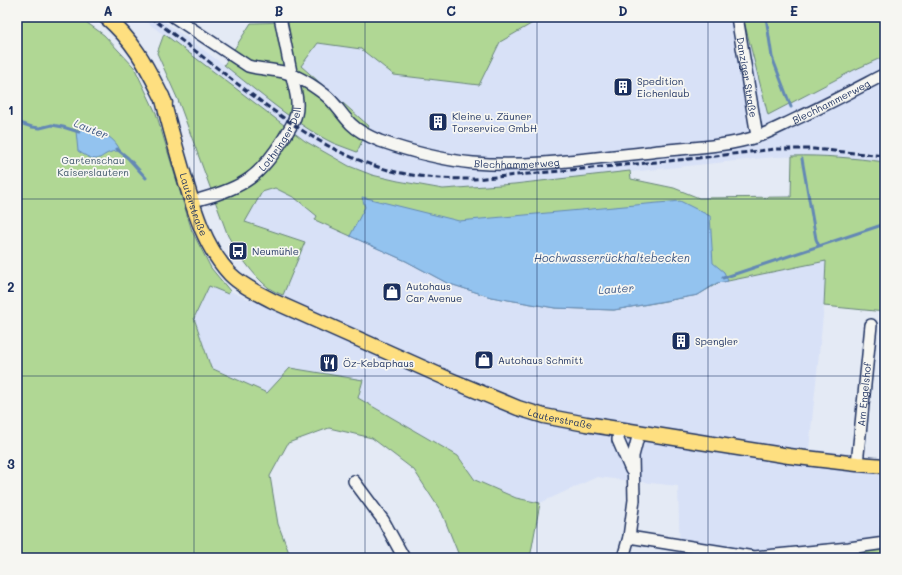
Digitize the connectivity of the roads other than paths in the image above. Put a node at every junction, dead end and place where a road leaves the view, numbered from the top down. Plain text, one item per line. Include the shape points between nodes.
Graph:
1 (106, 17) edge
2 (174, 17) edge
3 (280, 17) edge
4 (737, 17) edge
5 (292, 74) junction
6 (885, 74) edge
7 (162, 96) junction
8 (757, 136) junction
9 (201, 199) junction
10 (196, 215) junction
11 (258, 293) junction
12 (871, 325) dead end
13 (619, 429) junction
14 (639, 433) junction
15 (857, 464) junction
16 (885, 466) edge
17 (633, 475) junction
18 (354, 481) dead end
19 (629, 537) junction
20 (885, 543) edge
21 (404, 558) edge
22 (624, 558) edge

1 - 7 main road, Lauterstraße via 136,48
2 - 5 street, Blechhammerweg via 248,66
3 - 5 street, Lothringer Dell
4 - 8 street, Danziger Straße
5 - 8 street, Blechhammerweg via 323,93 334,102 351,124 371,138 444,158 473,163 552,162 689,148 741,141
5 - 9 street, Lothringer Dell via 297,100 296,116 272,157 258,172 241,184
6 - 8 street, Blechhammerweg
7 - 9 main road, Lauterstraße via 176,124
7 - 10 main road, Lauterstraße
9 - 10 main road
9 - 11 main road, Lauterstraße via 213,232 223,249
10 - 11 main road, Lauterstraße via 209,245 225,268 242,284
11 - 13 main road, Lauterstraße via 518,408 557,419
12 - 15 street, Am Engelshof
13 - 14 main road, Lauterstraße
13 - 17 street via 618,440
14 - 15 main road, Lauterstraße
14 - 17 street via 633,456
15 - 16 main road, Lauterstraße
17 - 19 street via 634,500
18 - 21 street via 383,520
19 - 20 street via 754,557
19 - 22 street

